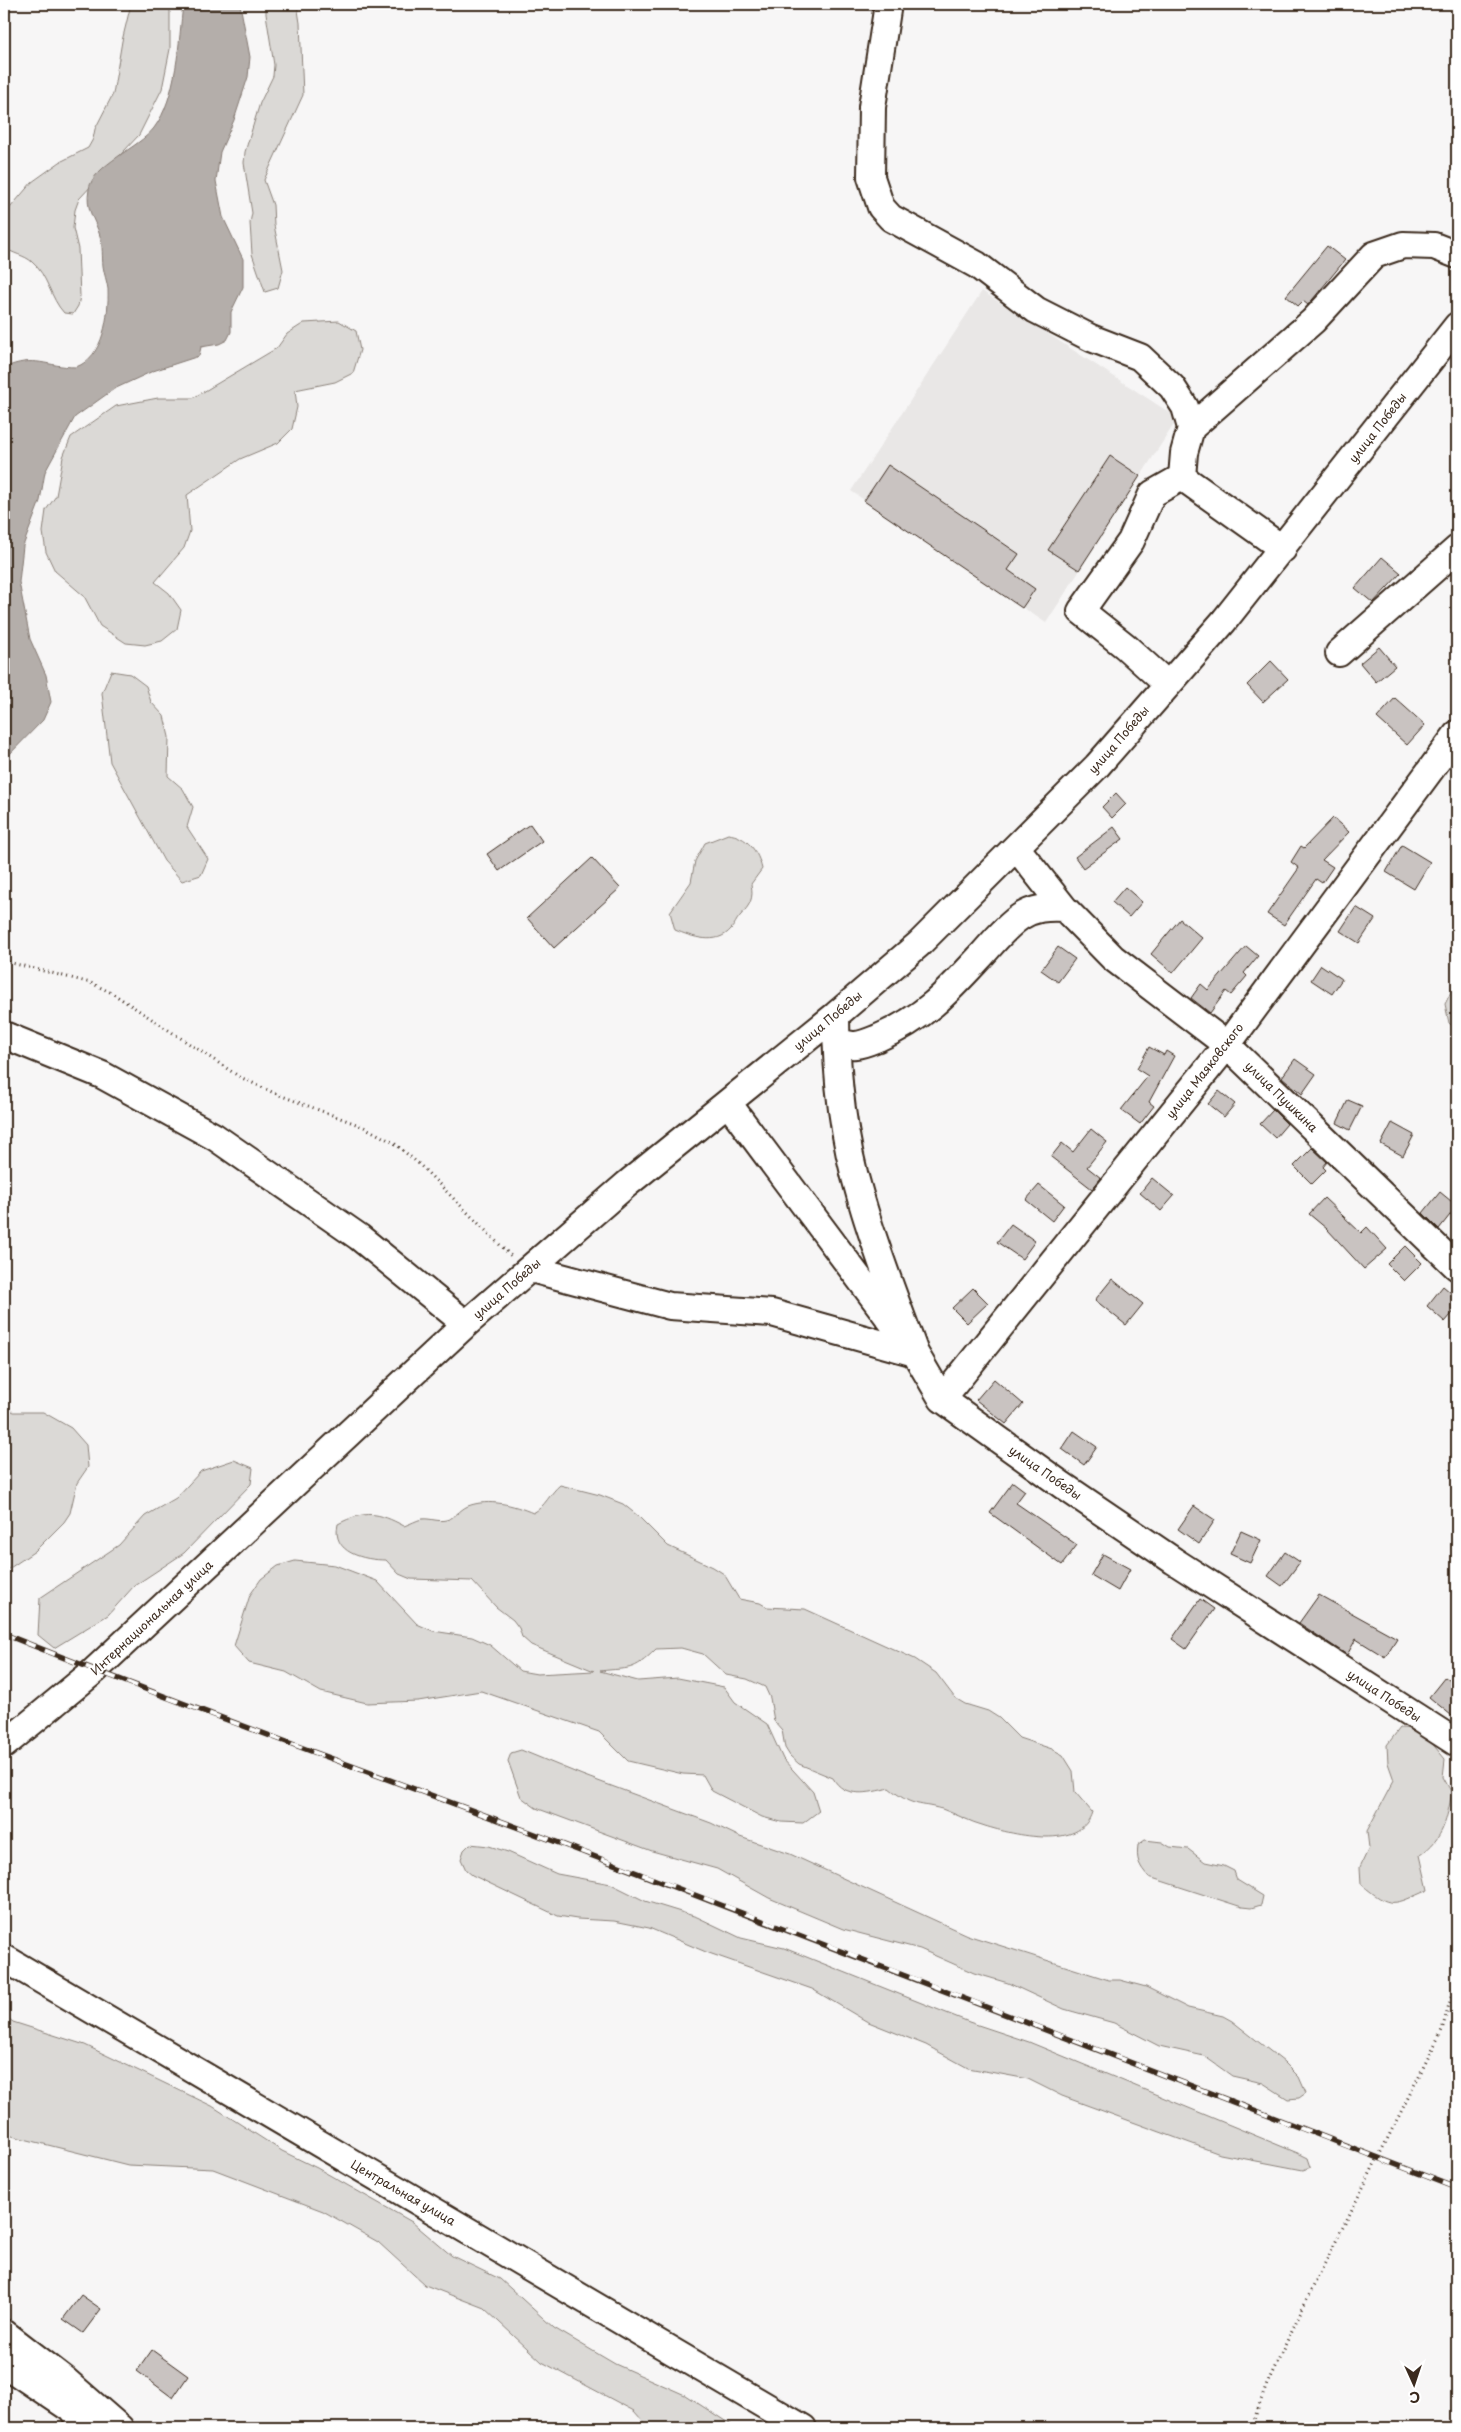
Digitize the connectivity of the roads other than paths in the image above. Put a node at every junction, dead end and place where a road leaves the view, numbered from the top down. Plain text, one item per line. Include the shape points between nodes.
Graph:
1 (888, 4) edge
2 (1457, 255) edge
3 (1457, 326) edge
4 (1191, 428) junction
5 (1182, 477) junction
6 (1283, 549) junction
7 (1457, 549) edge
8 (1339, 653) dead end
9 (1167, 684) junction
10 (1457, 734) edge
11 (1016, 847) junction
12 (1064, 908) junction
13 (836, 1027) junction
14 (4, 1035) edge
15 (1227, 1045) junction
16 (728, 1103) junction
17 (1457, 1267) edge
18 (531, 1268) junction
19 (466, 1324) junction
20 (915, 1353) junction
21 (942, 1399) junction
22 (295, 1486) joint
23 (1457, 1743) edge
24 (4, 1744) edge
25 (4, 1958) edge
26 (4, 2333) edge
27 (4, 2364) edge
28 (85, 2428) edge
29 (120, 2428) edge
30 (803, 2428) edge

1 - 4 street via 872,107 870,177 880,207 891,218 977,265 1036,310 1090,338 1140,357 1172,387 1185,407
2 - 4 street via 1434,246 1403,245 1374,256 1314,321
3 - 6 street, улица Победы
4 - 5 street
5 - 6 street
5 - 9 street via 1152,494 1131,541 1081,611
6 - 9 street, улица Победы
7 - 8 street
9 - 11 street, улица Победы via 1097,766
10 - 15 street, улица Маяковского
11 - 12 street, улица Пушкина
11 - 13 street, улица Победы
12 - 13 street via 1036,908 1019,917 952,988 909,1024 859,1045 844,1045
12 - 15 street, улица Пушкина via 1113,958
13 - 16 street, улица Победы
13 - 20 street via 844,1119 860,1195
14 - 19 street via 102,1075 215,1137 359,1237
15 - 17 street, улица Пушкина
15 - 21 street, улица Маяковского
16 - 18 street, улица Победы via 627,1184
16 - 20 street, улица Победы
18 - 19 street, улица Победы
18 - 20 street via 670,1306 772,1313
19 - 22 street, улица Победы
20 - 21 street, улица Победы
21 - 23 street, улица Победы via 1166,1556
22 - 24 street, Интернациональная улица via 94,1670
25 - 30 street, Центральная улица
26 - 29 street
27 - 28 street via 72,2409

